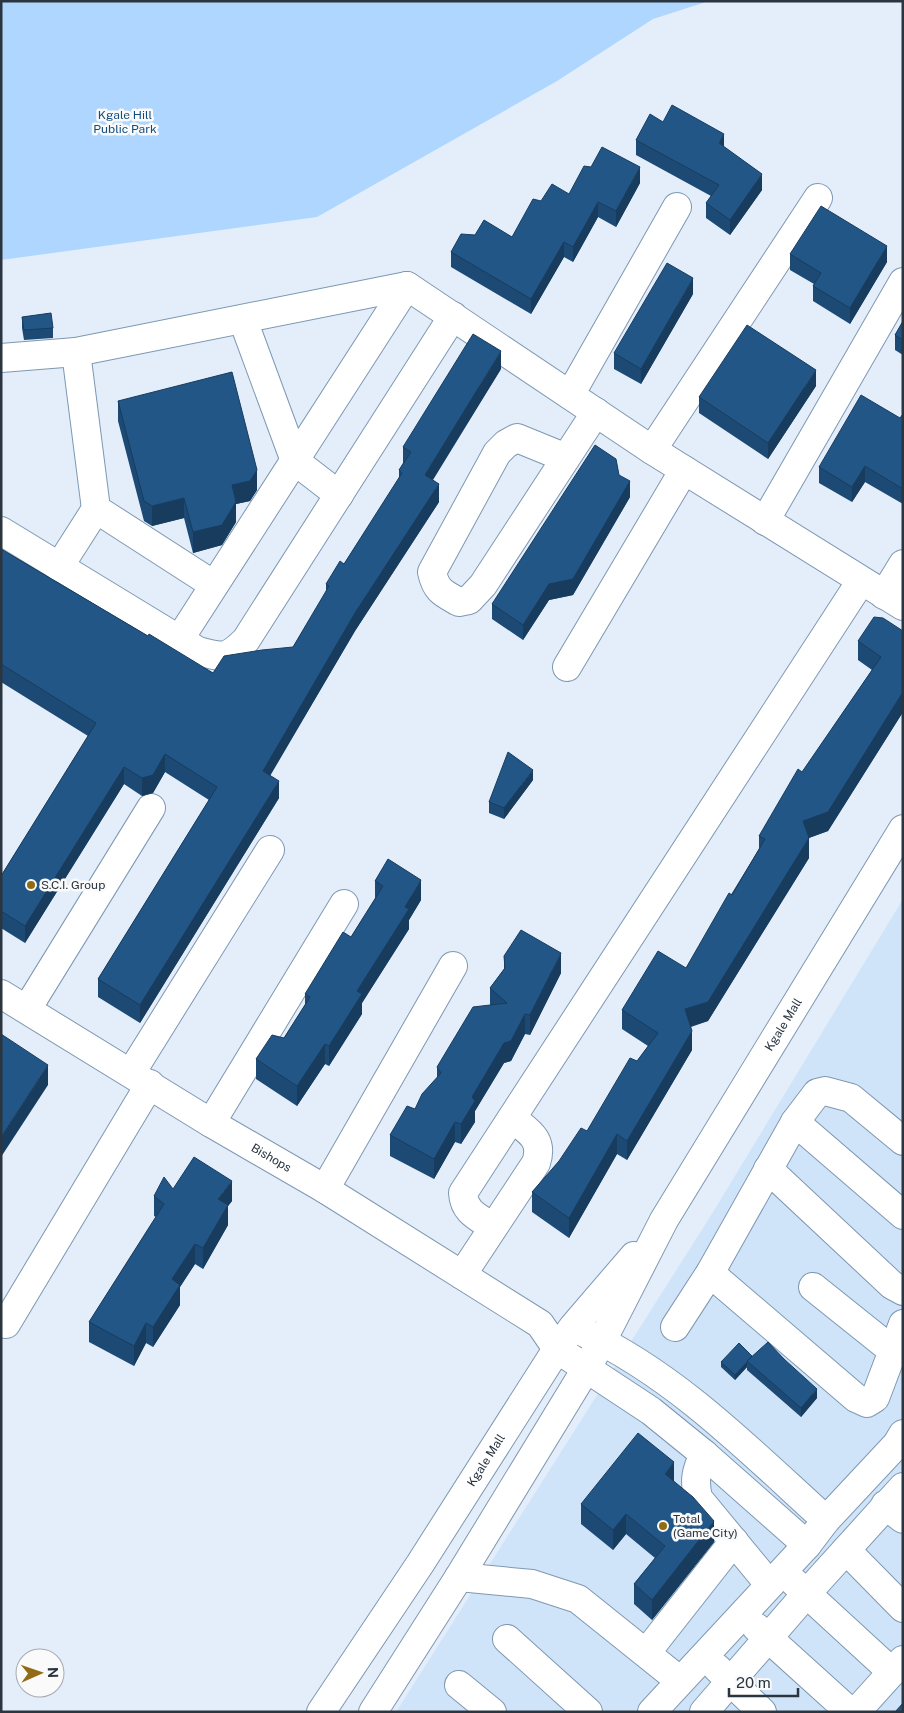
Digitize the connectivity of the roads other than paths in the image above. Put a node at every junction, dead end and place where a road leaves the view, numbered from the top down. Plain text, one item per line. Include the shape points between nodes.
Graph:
1 (818, 198) dead end
2 (677, 207) dead end
3 (903, 282) edge
4 (407, 286) junction
5 (453, 316) junction
6 (243, 320) junction
7 (76, 352) junction
8 (1, 358) edge
9 (570, 394) junction
10 (596, 412) junction
11 (652, 450) junction
12 (566, 458) junction
13 (295, 460) junction
14 (684, 470) junction
15 (339, 494) junction
16 (96, 509) junction
17 (765, 521) junction
18 (1, 531) edge
19 (903, 564) edge
20 (59, 567) junction
21 (861, 581) junction
22 (214, 585) junction
23 (894, 601) edge
24 (179, 640) junction
25 (567, 667) dead end
26 (151, 808) dead end
27 (903, 830) edge
28 (270, 850) dead end
29 (344, 904) dead end
30 (453, 966) dead end
31 (1, 994) edge
32 (27, 1009) junction
33 (140, 1078) junction
34 (512, 1118) junction
35 (795, 1122) junction
36 (211, 1123) junction
37 (903, 1141) edge
38 (768, 1170) junction
39 (326, 1189) junction
40 (903, 1215) edge
41 (664, 1220) junction
42 (493, 1227) junction
43 (710, 1273) junction
44 (462, 1275) junction
45 (813, 1287) dead end
46 (903, 1290) edge
47 (6, 1324) dead end
48 (540, 1324) junction
49 (903, 1324) edge
50 (573, 1327) junction
51 (676, 1327) dead end
52 (602, 1341) junction
53 (557, 1349) junction
54 (893, 1351) junction
55 (586, 1369) junction
56 (903, 1434) edge
57 (704, 1454) junction
58 (897, 1504) edge
59 (826, 1520) junction
60 (734, 1541) junction
61 (806, 1545) junction
62 (846, 1550) junction
63 (459, 1577) junction
64 (776, 1577) junction
65 (807, 1594) junction
66 (903, 1608) edge
67 (742, 1614) junction
68 (768, 1638) junction
69 (506, 1639) dead end
70 (646, 1653) junction
71 (704, 1654) junction
72 (898, 1666) edge
73 (679, 1680) junction
74 (730, 1680) junction
75 (459, 1685) dead end
76 (660, 1709) edge
77 (321, 1712) edge
78 (373, 1712) edge
79 (492, 1712) edge
80 (588, 1712) edge
81 (704, 1712) edge
82 (762, 1712) edge
83 (850, 1712) edge
84 (856, 1712) edge

1 - 11 street
2 - 9 street
3 - 17 street
4 - 5 street
4 - 6 street
4 - 13 street
5 - 9 street
5 - 15 street
6 - 7 street
6 - 13 street
7 - 8 street
7 - 16 street
9 - 10 street
10 - 11 street
10 - 12 street
11 - 14 street
12 - 12 street via 483,585 469,600 459,602 441,592 432,572 497,453 517,438
13 - 15 street
13 - 22 street
14 - 17 street
14 - 25 street
15 - 24 street via 246,640 233,654 216,656 198,651
16 - 20 street
16 - 22 street
17 - 21 street
18 - 20 street
19 - 23 street
20 - 24 street
21 - 23 street
21 - 34 street
22 - 24 street
26 - 32 street
27 - 41 street, Kgale Mall
28 - 33 street
29 - 36 street
30 - 39 street
31 - 32 street, Bishops
32 - 33 street, Bishops
33 - 36 street, Bishops
33 - 47 street
34 - 42 street via 537,1140 540,1152
34 - 42 street via 463,1193 464,1203 472,1214
35 - 37 street via 817,1093 825,1090 852,1098
35 - 38 street
35 - 40 street
36 - 39 street, Bishops
38 - 43 street
38 - 46 street via 892,1285
39 - 44 street, Bishops
41 - 50 street, Kgale Mall
41 - 52 street, Kgale Mall
42 - 44 street
43 - 51 street
43 - 54 street via 856,1398 867,1403 875,1398
44 - 48 street, Bishops
45 - 54 street
48 - 50 street, Bishops
48 - 53 street, Bishops
49 - 54 street
50 - 52 street
50 - 53 street, Kgale Mall
52 - 55 street, Kgale Mall
52 - 59 street via 666,1382 733,1435
53 - 55 street
53 - 77 street, Kgale Mall
55 - 57 street via 651,1411
55 - 63 street, Kgale Mall
56 - 59 street
57 - 60 street via 695,1482 698,1498
57 - 61 street
58 - 62 street
59 - 61 street
60 - 64 street
60 - 70 street
61 - 64 street
62 - 65 street
62 - 66 street
63 - 70 street via 532,1584 578,1599
63 - 78 street, Kgale Mall
64 - 65 street
64 - 67 street
65 - 68 street
65 - 72 street
67 - 68 street
67 - 71 street
68 - 74 street
68 - 83 street
69 - 80 street
70 - 73 street
71 - 73 street
71 - 74 street
72 - 84 street
73 - 76 street
74 - 81 street
74 - 82 street
75 - 79 street

